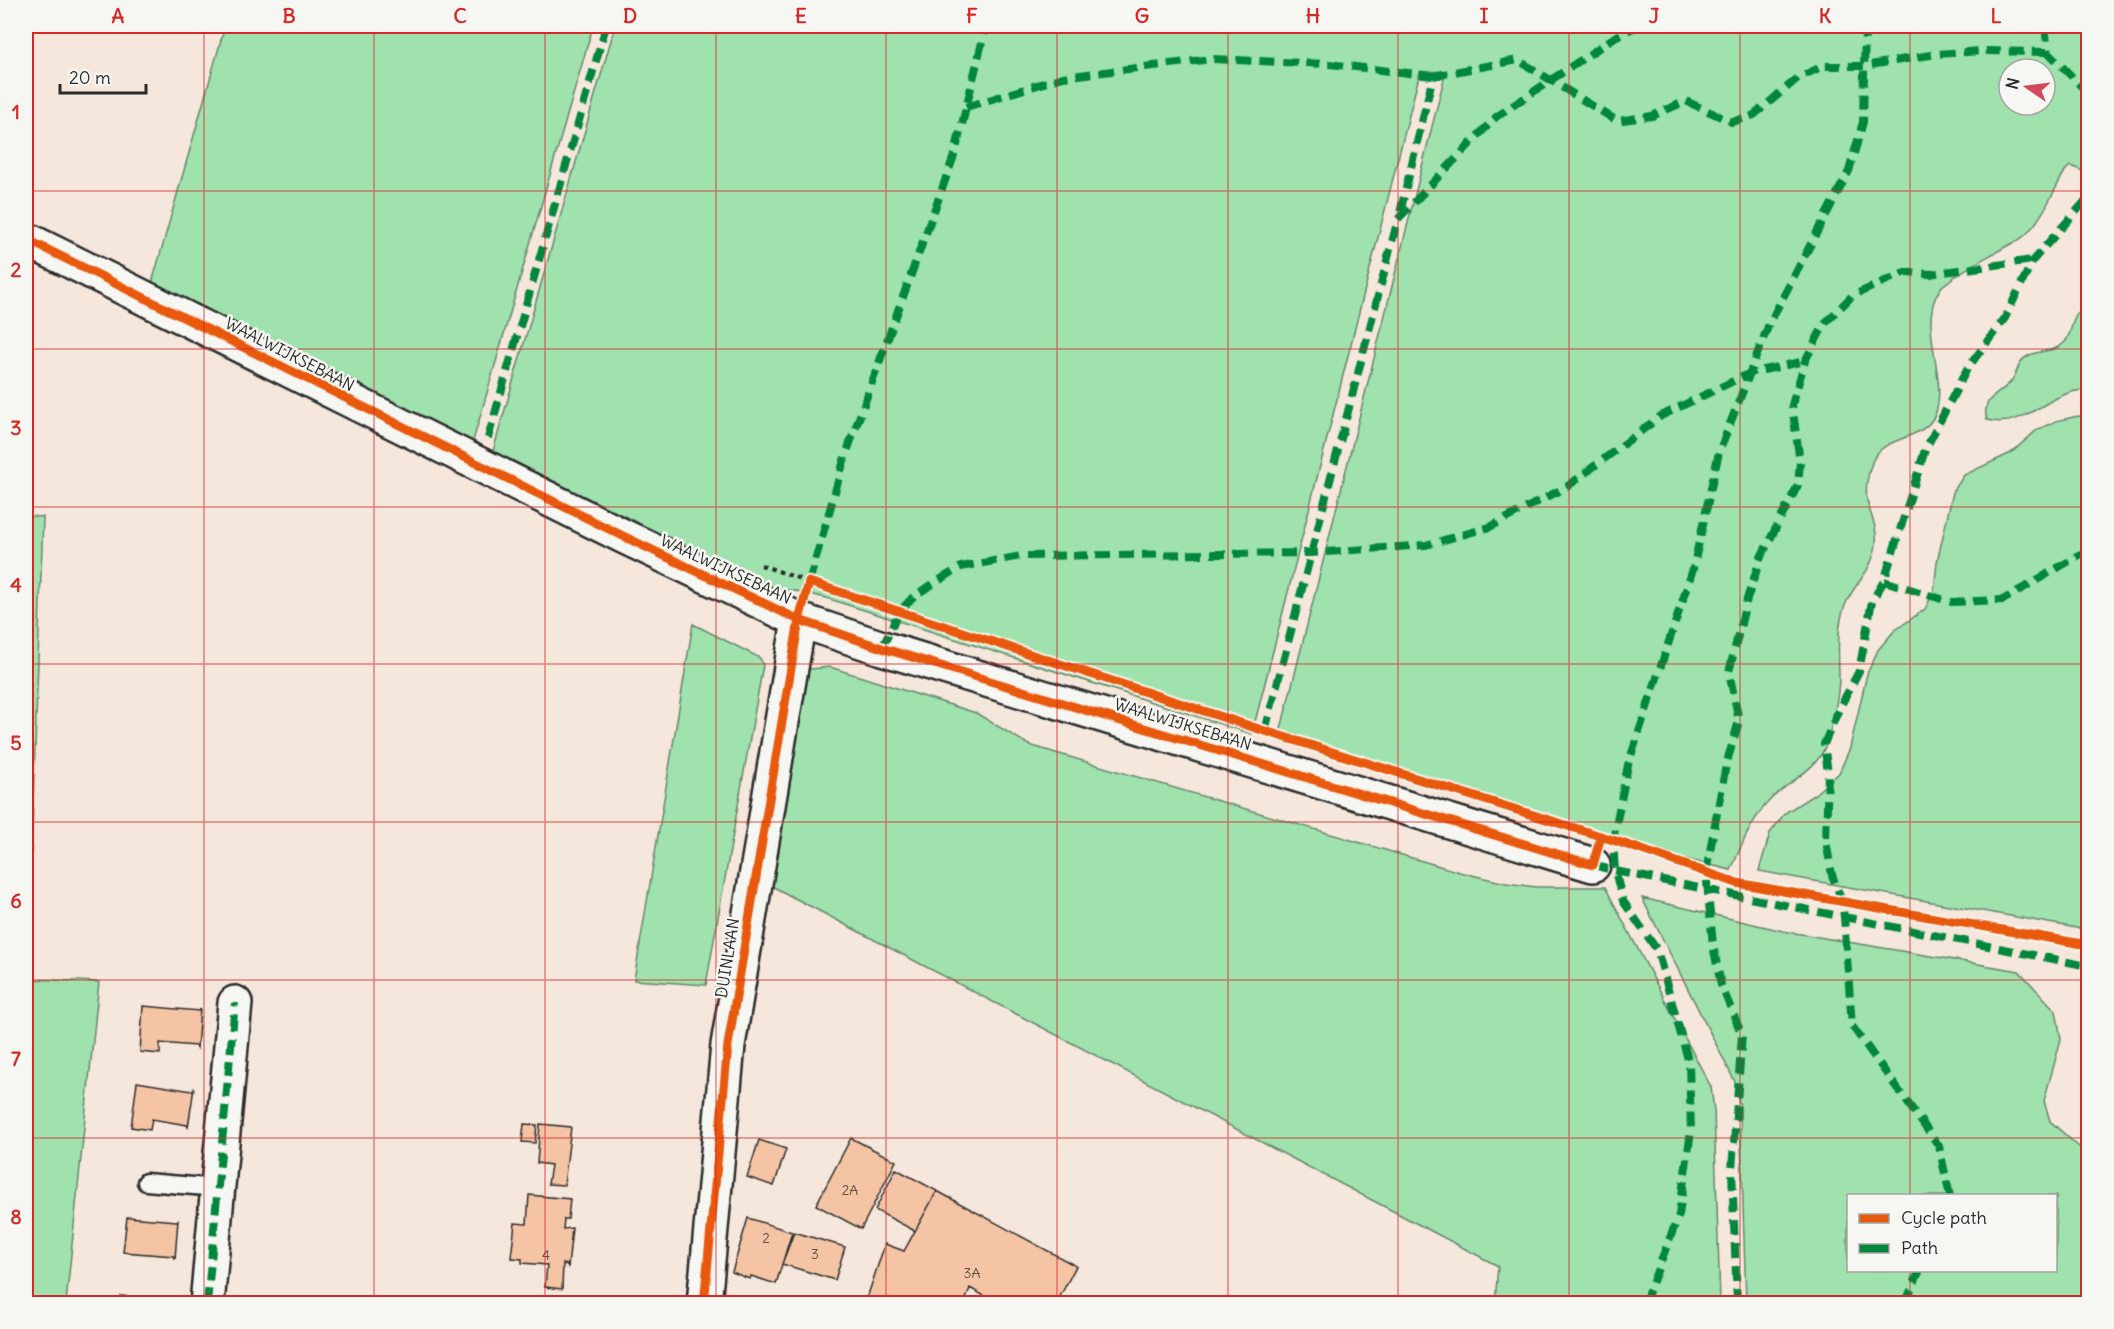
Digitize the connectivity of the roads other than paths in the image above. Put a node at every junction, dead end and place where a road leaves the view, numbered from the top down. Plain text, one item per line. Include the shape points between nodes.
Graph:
1 (26, 239) edge
2 (799, 620) junction
3 (1593, 865) dead end
4 (235, 1003) dead end
5 (146, 1182) dead end
6 (218, 1188) junction
7 (207, 1304) edge
8 (704, 1304) edge

1 - 2 street, WAALWIJKSEBAAN
2 - 3 street, WAALWIJKSEBAAN
2 - 8 street, DUINLAAN via 728,1045
4 - 6 street
5 - 6 lane
6 - 7 street

